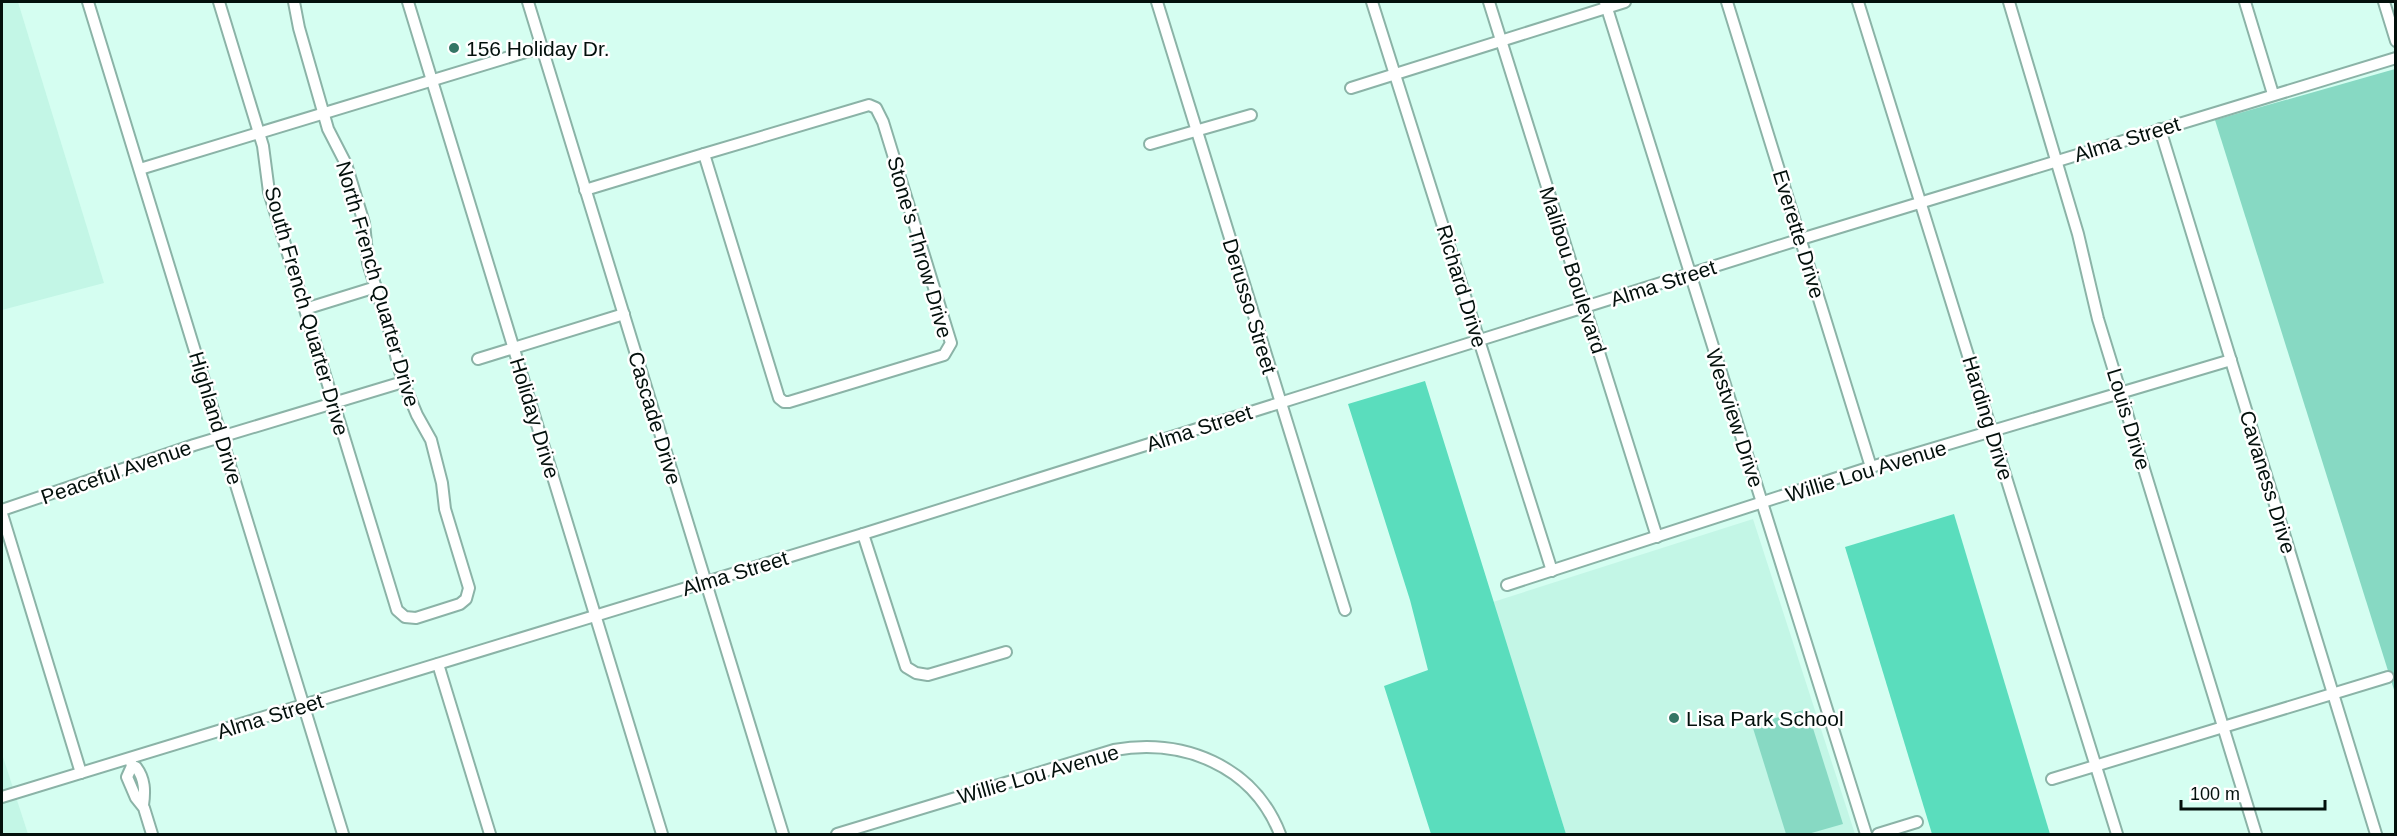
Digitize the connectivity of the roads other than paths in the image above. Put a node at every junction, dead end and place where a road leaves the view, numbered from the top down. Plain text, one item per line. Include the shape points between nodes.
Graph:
1 (88, 2) edge
2 (219, 2) edge
3 (294, 2) edge
4 (408, 2) edge
5 (528, 2) edge
6 (1157, 2) edge
7 (1372, 2) edge
8 (1489, 2) edge
9 (1625, 2) edge
10 (1727, 2) edge
11 (1858, 2) edge
12 (2008, 2) edge
13 (2245, 2) edge
14 (2384, 2) edge
15 (1606, 4) edge
16 (1501, 41) junction
17 (2396, 41) edge
18 (542, 47) junction
19 (2396, 58) edge
20 (1395, 74) junction
21 (432, 81) junction
22 (1351, 88) dead end
23 (2273, 94) junction
24 (323, 113) junction
25 (1251, 115) dead end
26 (2160, 129) junction
27 (1197, 130) junction
28 (259, 133) junction
29 (1150, 144) dead end
30 (704, 154) junction
31 (2056, 161) junction
32 (140, 169) junction
33 (585, 190) junction
34 (1920, 202) junction
35 (1801, 239) junction
36 (1690, 275) junction
37 (376, 287) junction
38 (1585, 308) junction
39 (305, 309) junction
40 (624, 314) junction
41 (1479, 341) junction
42 (514, 348) junction
43 (478, 359) dead end
44 (2229, 361) junction
45 (404, 382) junction
46 (2121, 392) junction
47 (1280, 402) junction
48 (334, 404) junction
49 (1992, 433) junction
50 (222, 437) junction
51 (1871, 467) junction
52 (1762, 504) junction
53 (2, 512) edge
54 (863, 534) junction
55 (1657, 537) junction
56 (1552, 571) junction
57 (706, 582) junction
58 (1507, 585) dead end
59 (1345, 610) dead end
60 (595, 616) junction
61 (405, 617) joint
62 (1006, 652) dead end
63 (438, 664) junction
64 (2388, 677) dead end
65 (2332, 693) junction
66 (304, 706) junction
67 (2223, 727) junction
68 (131, 762) junction
69 (2096, 766) junction
70 (81, 773) junction
71 (2052, 779) dead end
72 (2, 797) edge
73 (1917, 822) dead end
74 (152, 834) edge
75 (343, 834) edge
76 (490, 834) edge
77 (662, 834) edge
78 (783, 834) edge
79 (837, 834) edge
80 (1280, 834) edge
81 (1866, 834) edge
82 (1878, 834) edge
83 (2117, 834) edge
84 (2256, 834) edge
85 (2376, 834) edge

1 - 32 street, Highland Drive
2 - 28 street, South French Quarter Drive
3 - 24 street, North French Quarter Drive
4 - 21 street, Holiday Drive
5 - 18 street, Cascade Drive
6 - 27 street, Derusso Street
7 - 20 street, Richard Drive
8 - 16 street, Malibou Boulevard
9 - 15 street
10 - 35 street, Everette Drive
11 - 34 street, Harding Drive
12 - 31 street, Louis Drive
13 - 23 street
14 - 17 street
15 - 16 street
15 - 36 street, Westview Drive
16 - 20 street
16 - 38 street, Malibou Boulevard
18 - 21 street
18 - 33 street, Cascade Drive
19 - 23 street, Alma Street
20 - 22 street
20 - 41 street, Richard Drive
21 - 24 street
21 - 42 street, Holiday Drive
23 - 26 street, Alma Street
24 - 28 street
24 - 37 street, North French Quarter Drive via 364,223 368,263
25 - 27 street
26 - 31 street, Alma Street
26 - 44 street, Cavaness Drive
27 - 29 street
27 - 47 street, Derusso Street
28 - 32 street
28 - 39 street, South French Quarter Drive via 269,192
30 - 30 street, Stone's Throw Drive via 869,105 876,108 950,348 944,355 784,402 779,398
30 - 33 street, Stone's Throw Drive
31 - 34 street, Alma Street
31 - 46 street, Louis Drive
32 - 50 street, Highland Drive
33 - 40 street, Cascade Drive
34 - 35 street, Alma Street
34 - 49 street, Harding Drive
35 - 36 street, Alma Street
35 - 51 street, Everette Drive
36 - 38 street, Alma Street
36 - 52 street, Westview Drive
37 - 39 street
37 - 45 street, North French Quarter Drive
38 - 41 street, Alma Street
38 - 55 street, Malibou Boulevard
39 - 48 street, South French Quarter Drive
40 - 42 street
40 - 57 street, Cascade Drive
41 - 47 street, Alma Street
41 - 56 street, Richard Drive
42 - 43 street
42 - 60 street, Holiday Drive
44 - 46 street, Willie Lou Avenue
44 - 65 street, Cavaness Drive
45 - 48 street, Peaceful Avenue
45 - 61 street, North French Quarter Drive via 434,448 446,509 469,588 460,604 416,618
46 - 49 street, Willie Lou Avenue
46 - 67 street, Louis Drive
47 - 54 street, Alma Street
47 - 59 street, Derusso Street
48 - 50 street, Peaceful Avenue
48 - 61 street, South French Quarter Drive via 397,610
49 - 51 street, Willie Lou Avenue
49 - 69 street, Harding Drive
50 - 53 street, Peaceful Avenue
50 - 66 street, Highland Drive
51 - 52 street, Willie Lou Avenue
52 - 55 street, Willie Lou Avenue
52 - 81 street, Westview Drive
53 - 70 street
54 - 57 street, Alma Street
54 - 62 street via 906,667 928,675
55 - 56 street, Willie Lou Avenue
56 - 58 street, Willie Lou Avenue
57 - 60 street, Alma Street
57 - 78 street, Cascade Drive
60 - 63 street, Alma Street
60 - 77 street, Holiday Drive
63 - 66 street, Alma Street
63 - 76 street
64 - 65 street
65 - 67 street
65 - 85 street, Cavaness Drive
66 - 68 street, Alma Street
66 - 75 street, Highland Drive
67 - 69 street
67 - 84 street, Louis Drive
68 - 70 street, Alma Street
68 - 74 street via 127,777
69 - 71 street
69 - 83 street, Harding Drive
70 - 72 street, Alma Street
73 - 82 street
79 - 80 street, Willie Lou Avenue via 1114,750 1153,746 1190,752 1233,774 1260,799

